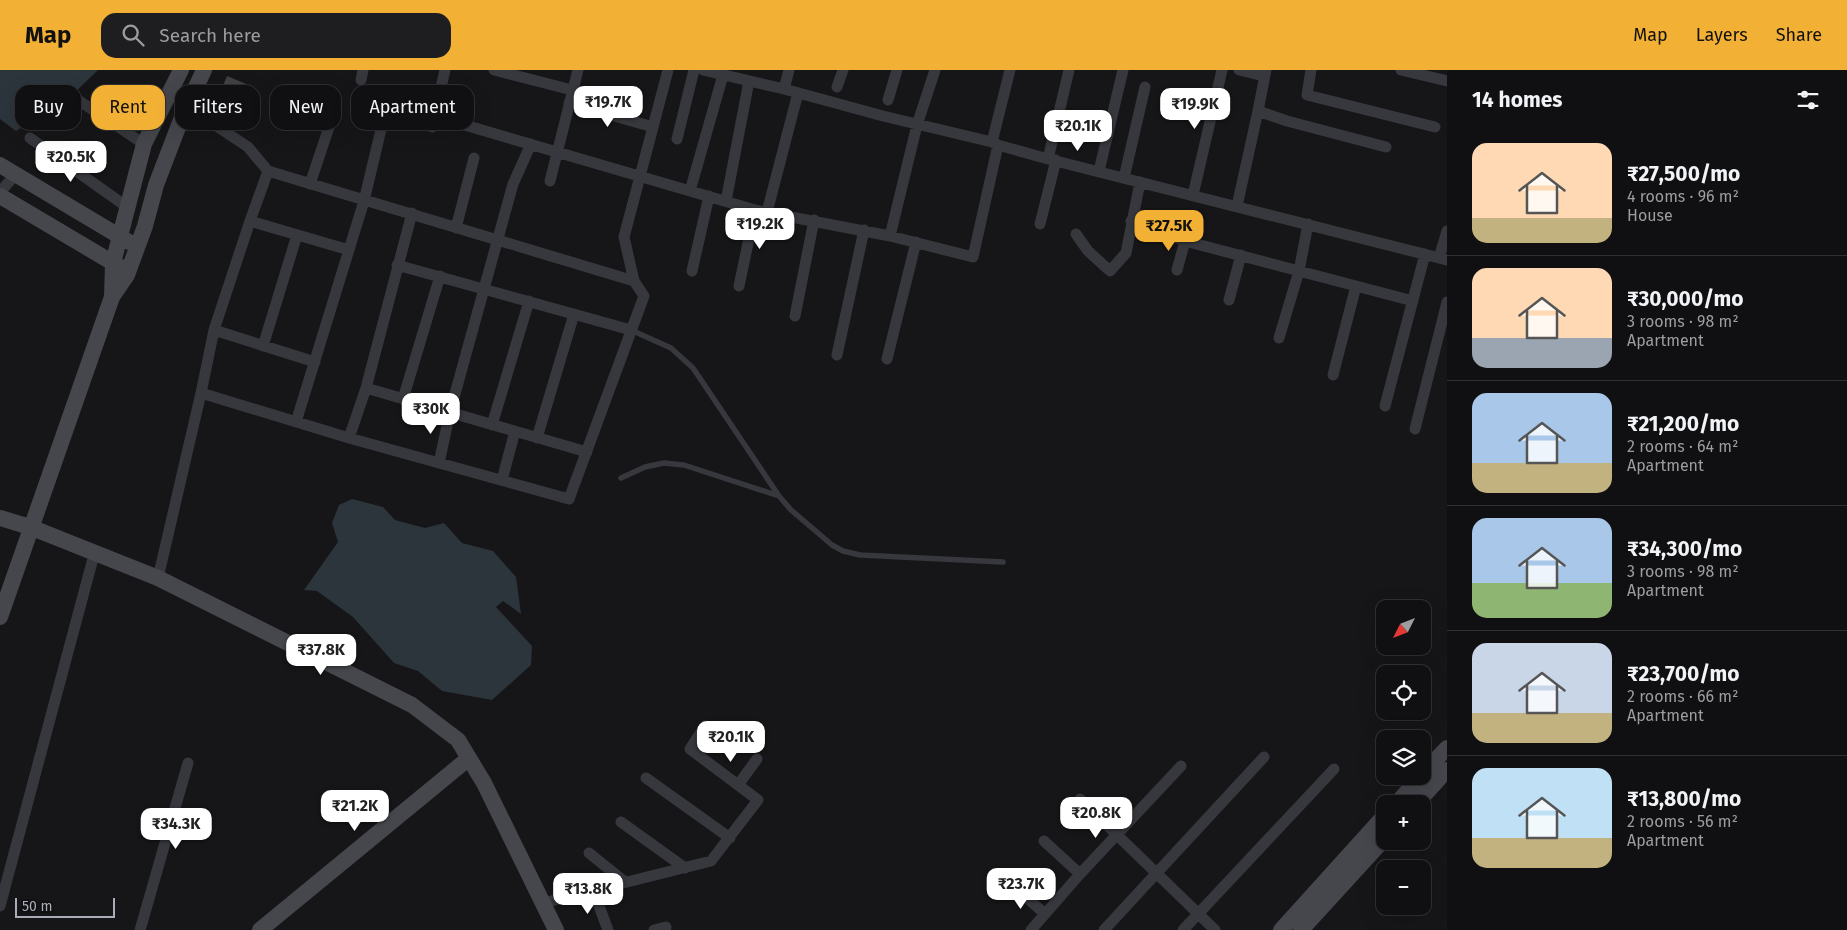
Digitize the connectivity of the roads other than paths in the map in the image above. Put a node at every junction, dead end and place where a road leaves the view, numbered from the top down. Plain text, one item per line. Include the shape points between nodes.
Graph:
1 (181, 70) edge
2 (204, 70) edge
3 (445, 70) edge
4 (494, 70) edge
5 (578, 70) edge
6 (668, 70) edge
7 (694, 70) edge
8 (703, 70) edge
9 (789, 70) edge
10 (843, 70) edge
11 (897, 70) edge
12 (935, 70) edge
13 (1010, 70) edge
14 (1070, 70) edge
15 (1123, 70) edge
16 (1222, 70) edge
17 (1239, 70) edge
18 (1311, 70) edge
19 (1401, 70) edge
20 (1265, 73) edge
21 (728, 74) edge
22 (749, 81) junction
23 (1447, 81) edge
24 (197, 85) edge
25 (837, 87) dead end
26 (1145, 87) dead end
27 (784, 89) junction
28 (572, 90) junction
29 (798, 93) junction
30 (888, 100) dead end
31 (81, 102) edge
32 (569, 103) junction
33 (1258, 111) junction
34 (918, 125) junction
35 (654, 127) junction
36 (1436, 127) dead end
37 (177, 130) edge
38 (222, 130) edge
39 (328, 130) edge
40 (381, 130) edge
41 (30, 138) dead end
42 (677, 139) dead end
43 (144, 144) junction
44 (531, 144) junction
45 (995, 144) junction
46 (1386, 147) dead end
47 (556, 152) junction
48 (474, 158) dead end
49 (1052, 159) junction
50 (0, 164) edge
51 (268, 171) junction
52 (1099, 171) junction
53 (16, 174) junction
54 (640, 177) junction
55 (1124, 178) junction
56 (550, 181) dead end
57 (1140, 182) junction
58 (310, 184) junction
59 (690, 191) junction
60 (0, 194) edge
61 (1193, 195) junction
62 (709, 196) junction
63 (364, 201) junction
64 (726, 201) junction
65 (1237, 206) junction
66 (127, 207) junction
67 (755, 210) junction
68 (767, 212) junction
69 (412, 213) junction
70 (814, 220) junction
71 (250, 221) junction
72 (1131, 221) junction
73 (1040, 224) dead end
74 (1308, 224) junction
75 (456, 228) junction
76 (864, 230) junction
77 (1447, 231) edge
78 (1076, 234) dead end
79 (296, 235) junction
80 (890, 236) junction
81 (119, 238) junction
82 (498, 240) junction
83 (1185, 241) junction
84 (916, 242) junction
85 (138, 247) junction
86 (349, 250) junction
87 (1425, 254) junction
88 (1241, 255) junction
89 (1443, 259) edge
90 (113, 263) junction
91 (397, 264) junction
92 (1177, 270) dead end
93 (692, 271) dead end
94 (1299, 271) junction
95 (129, 272) junction
96 (440, 276) junction
97 (634, 281) junction
98 (739, 286) dead end
99 (1356, 286) junction
100 (484, 288) junction
101 (112, 297) junction
102 (1229, 300) dead end
103 (529, 301) junction
104 (1413, 301) junction
105 (1447, 302) edge
106 (574, 314) junction
107 (795, 316) dead end
108 (214, 330) junction
109 (631, 330) junction
110 (1279, 338) dead end
111 (263, 346) junction
112 (836, 355) dead end
113 (887, 359) dead end
114 (315, 362) junction
115 (1333, 375) dead end
116 (366, 388) junction
117 (201, 393) junction
118 (403, 399) junction
119 (1385, 406) dead end
120 (450, 412) junction
121 (296, 422) junction
122 (492, 425) junction
123 (1415, 429) dead end
124 (515, 432) junction
125 (349, 438) junction
126 (537, 438) junction
127 (587, 452) junction
128 (439, 463) junction
129 (621, 478) dead end
130 (502, 480) junction
131 (779, 496) junction
132 (0, 518) edge
133 (30, 527) junction
134 (95, 552) junction
135 (1003, 562) dead end
136 (158, 578) junction
137 (0, 617) edge
138 (705, 726) dead end
139 (1264, 757) dead end
140 (469, 758) junction
141 (757, 760) dead end
142 (1444, 761) edge
143 (188, 763) dead end
144 (1181, 766) dead end
145 (1334, 769) dead end
146 (1431, 769) edge
147 (646, 778) dead end
148 (738, 785) junction
149 (1413, 785) edge
150 (1404, 795) edge
151 (1422, 795) edge
152 (1080, 799) dead end
153 (621, 822) dead end
154 (1376, 825) edge
155 (1117, 835) junction
156 (730, 838) junction
157 (1044, 841) dead end
158 (1376, 848) edge
159 (589, 853) dead end
160 (685, 868) junction
161 (1080, 874) junction
162 (1157, 874) junction
163 (625, 882) junction
164 (1015, 887) dead end
165 (593, 890) junction
166 (543, 903) junction
167 (0, 906) edge
168 (1045, 914) junction
169 (1198, 914) junction
170 (140, 930) edge
171 (260, 930) edge
172 (556, 930) edge
173 (608, 930) edge
174 (1031, 930) edge
175 (1104, 930) edge
176 (1183, 930) edge
177 (1215, 930) edge
178 (1281, 930) edge
179 (1301, 930) edge

1 - 43 street
2 - 24 street
3 - 44 street via 433,121
4 - 28 street
5 - 28 street
6 - 35 street
7 - 42 street
8 - 21 street
9 - 27 street
10 - 25 street
11 - 30 street
12 - 34 street
13 - 45 street
14 - 49 street
15 - 52 street
16 - 61 street
17 - 20 street
18 - 36 street via 1307,95
19 - 23 street
20 - 33 street
21 - 22 street
21 - 59 street
22 - 27 street
22 - 64 street
26 - 55 street
27 - 29 street
28 - 32 street
29 - 34 street
29 - 68 street
31 - 43 street
32 - 35 street
32 - 47 street
33 - 46 street
33 - 65 street
34 - 45 street
34 - 80 street
35 - 54 street
37 - 85 street via 156,185
38 - 51 street via 248,147
39 - 58 street
40 - 63 street
41 - 66 street
43 - 66 street
44 - 47 street
44 - 82 street via 513,184
45 - 49 street
45 - 84 street via 973,257
47 - 54 street
47 - 56 street
48 - 75 street
49 - 52 street
49 - 73 street
50 - 53 street
51 - 58 street
51 - 71 street
52 - 55 street
53 - 60 street
53 - 81 street
54 - 59 street
54 - 97 street via 624,237
55 - 57 street
57 - 61 street
57 - 72 street
58 - 63 street
59 - 62 street
60 - 90 street
61 - 65 street
62 - 64 street
62 - 93 street
63 - 69 street
63 - 86 street
64 - 67 street
65 - 74 street
66 - 81 street
67 - 68 street
67 - 98 street
68 - 70 street
69 - 75 street
69 - 91 street
70 - 76 street
70 - 107 street
71 - 79 street
71 - 108 street
72 - 78 street via 1126,253 1110,271
72 - 83 street
74 - 87 street
74 - 94 street
75 - 82 street
76 - 80 street
76 - 112 street
77 - 89 street
79 - 86 street
79 - 111 street
80 - 84 street
81 - 85 street
81 - 90 street
82 - 97 street
82 - 100 street
83 - 88 street
83 - 92 street
84 - 113 street
85 - 95 street
86 - 114 street
87 - 89 street
87 - 104 street
88 - 94 street
88 - 102 street
90 - 95 street
90 - 101 street
91 - 96 street
91 - 116 street
94 - 99 street
94 - 110 street
95 - 101 street
96 - 100 street
96 - 118 street
97 - 109 street via 644,296
99 - 104 street
99 - 115 street
100 - 103 street
100 - 120 street
101 - 133 street
103 - 106 street
103 - 122 street
104 - 119 street
105 - 123 street
106 - 109 street
106 - 126 street
108 - 111 street
108 - 117 street
109 - 127 street
109 - 131 lane via 671,348 693,368
111 - 114 street
114 - 121 street
116 - 118 street
116 - 125 street
117 - 121 street
117 - 136 street
118 - 120 street
120 - 122 street
120 - 128 street
121 - 125 street
122 - 124 street
124 - 126 street
124 - 130 street
125 - 128 street
126 - 127 street
127 - 130 street via 569,499
128 - 130 street
129 - 131 lane via 664,463 684,465
131 - 135 lane via 801,520 843,551 860,555
132 - 133 street
133 - 134 street
133 - 137 street
134 - 136 street
134 - 167 street
136 - 140 street via 412,705 458,740
138 - 148 street via 690,749
139 - 162 street
140 - 166 street
140 - 171 street
141 - 148 street
142 - 146 street
142 - 151 street
143 - 170 street
144 - 155 street
145 - 169 street
147 - 156 street
148 - 156 street via 758,800
149 - 150 street
152 - 155 street
153 - 160 street
154 - 178 street
155 - 161 street
155 - 162 street
156 - 160 street via 711,861
157 - 161 street
158 - 179 street
159 - 163 street
160 - 163 street
161 - 168 street
162 - 169 street
162 - 175 street
163 - 165 street
164 - 168 street
165 - 166 street
165 - 173 street
166 - 172 street
168 - 174 street
169 - 176 street
169 - 177 street

